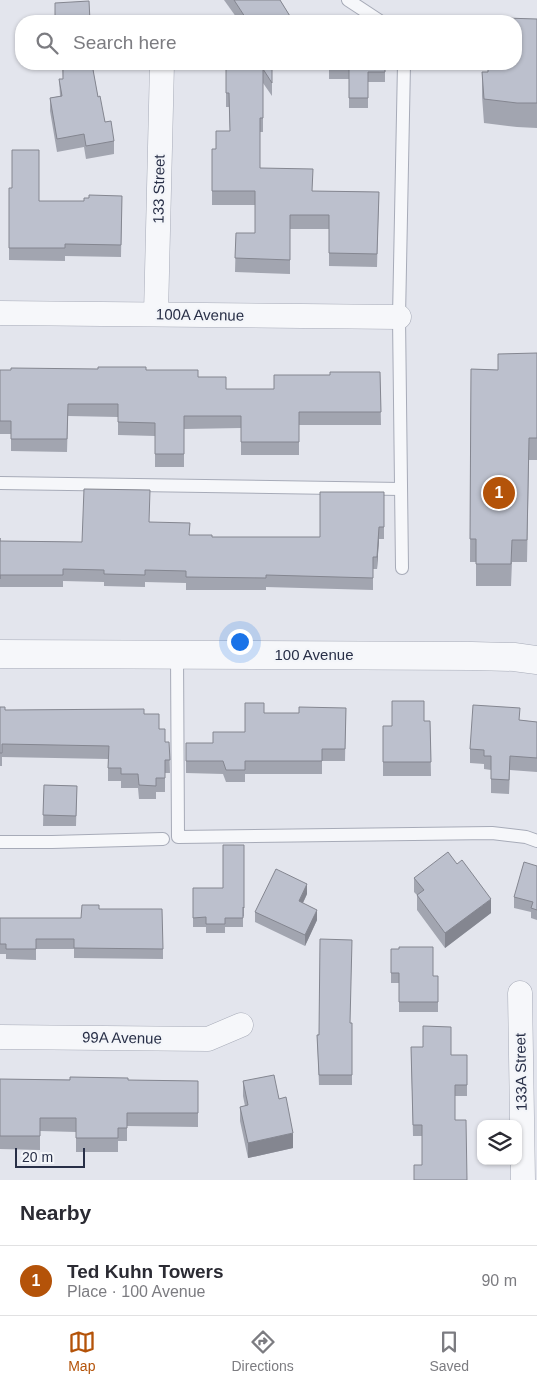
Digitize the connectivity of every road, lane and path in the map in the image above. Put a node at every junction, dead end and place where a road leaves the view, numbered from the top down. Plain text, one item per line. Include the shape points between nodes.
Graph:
1 (348, 0) edge
2 (371, 15) edge
3 (162, 70) edge
4 (404, 70) edge
5 (0, 313) edge
6 (156, 314) junction
7 (399, 317) junction
8 (0, 483) edge
9 (401, 489) junction
10 (402, 568) dead end
11 (0, 654) edge
12 (177, 654) junction
13 (537, 660) edge
14 (162, 839) dead end
15 (537, 841) edge
16 (0, 842) edge
17 (520, 993) dead end
18 (241, 1025) dead end
19 (0, 1037) edge
20 (523, 1180) edge

1 - 2 lane
3 - 6 street, 133 Street
4 - 7 lane
5 - 6 street, 100A Avenue
6 - 7 street, 100A Avenue
7 - 9 lane
8 - 9 lane
9 - 10 lane
11 - 12 street, 100 Avenue
12 - 13 street, 100 Avenue via 472,656
12 - 15 lane via 178,837 492,833
14 - 16 lane
17 - 20 street, 133A Street
18 - 19 street, 99A Avenue via 208,1039

